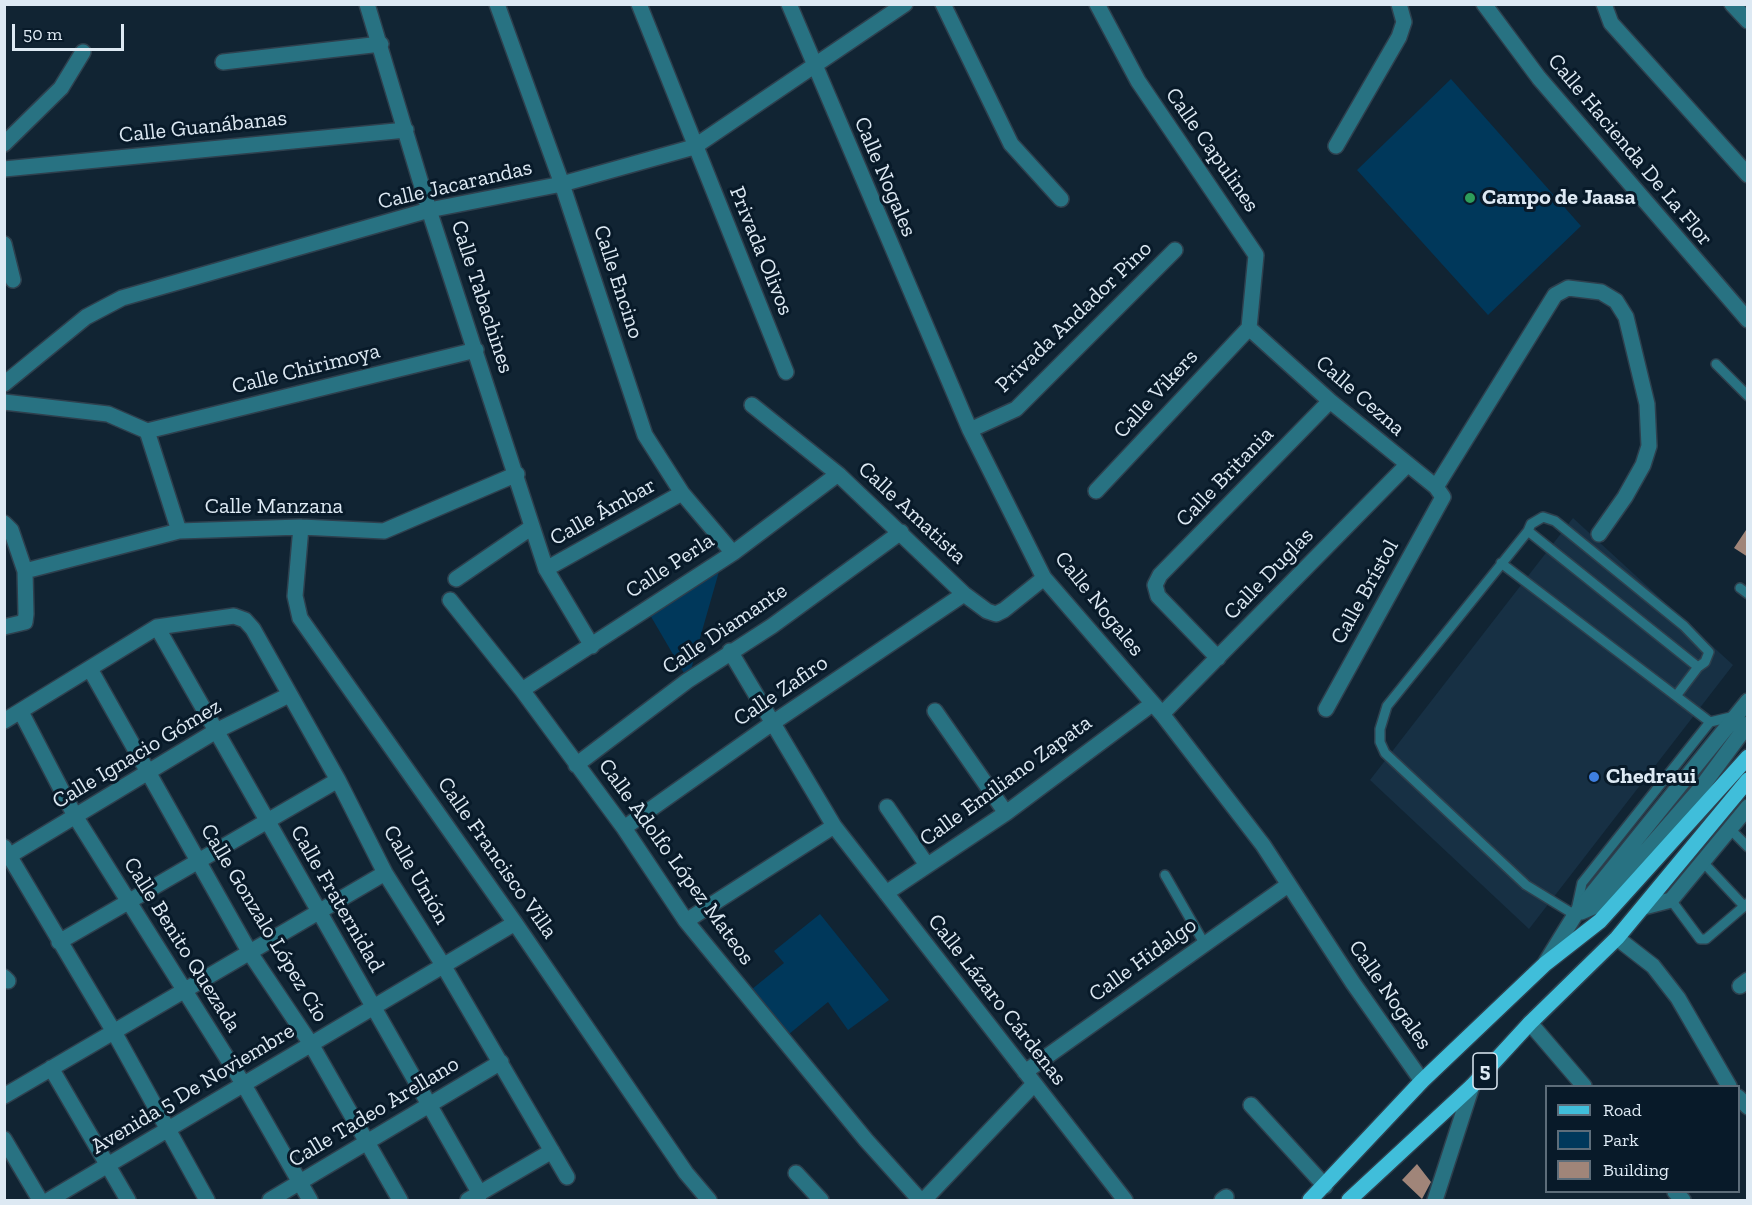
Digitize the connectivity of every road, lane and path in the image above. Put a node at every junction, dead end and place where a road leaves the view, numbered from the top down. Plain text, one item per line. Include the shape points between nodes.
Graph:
1 (367, 4) edge
2 (497, 4) edge
3 (639, 4) edge
4 (789, 4) edge
5 (905, 4) edge
6 (943, 4) edge
7 (1097, 4) edge
8 (1399, 4) edge
9 (1484, 4) edge
10 (1604, 4) edge
11 (1732, 4) edge
12 (1748, 21) edge
13 (381, 44) junction
14 (83, 52) dead end
15 (223, 62) dead end
16 (814, 66) junction
17 (406, 130) junction
18 (4, 144) edge
19 (1336, 146) dead end
20 (694, 147) junction
21 (4, 169) edge
22 (1748, 175) edge
23 (562, 184) junction
24 (1061, 199) dead end
25 (429, 210) junction
26 (4, 244) edge
27 (1175, 250) dead end
28 (13, 280) dead end
29 (1748, 320) edge
30 (1249, 328) junction
31 (476, 350) junction
32 (1716, 364) dead end
33 (786, 372) dead end
34 (4, 384) edge
35 (1748, 396) edge
36 (1330, 401) junction
37 (4, 402) edge
38 (752, 405) dead end
39 (970, 430) junction
40 (147, 431) junction
41 (1407, 465) junction
42 (517, 474) junction
43 (838, 474) junction
44 (1095, 491) dead end
45 (1440, 492) junction
46 (682, 494) junction
47 (5, 523) edge
48 (302, 527) junction
49 (532, 527) junction
50 (179, 531) junction
51 (1528, 531) junction
52 (901, 532) junction
53 (1599, 534) dead end
54 (734, 553) junction
55 (1501, 563) junction
56 (546, 569) junction
57 (25, 572) junction
58 (1044, 578) junction
59 (456, 579) dead end
60 (964, 594) junction
61 (450, 600) dead end
62 (4, 627) edge
63 (157, 627) junction
64 (592, 646) junction
65 (730, 651) junction
66 (1218, 658) junction
67 (1698, 667) junction
68 (90, 669) junction
69 (522, 690) junction
70 (290, 694) junction
71 (1676, 696) junction
72 (1748, 701) edge
73 (1157, 709) junction
74 (1326, 709) dead end
75 (934, 711) dead end
76 (21, 712) junction
77 (1742, 720) edge
78 (4, 721) edge
79 (1710, 722) junction
80 (771, 724) junction
81 (216, 731) junction
82 (1748, 757) edge
83 (576, 765) junction
84 (148, 771) junction
85 (338, 780) junction
86 (1748, 780) edge
87 (887, 807) dead end
88 (1748, 807) edge
89 (1006, 813) junction
90 (75, 816) junction
91 (266, 821) junction
92 (834, 826) junction
93 (624, 828) junction
94 (1729, 828) junction
95 (1748, 847) edge
96 (7, 852) edge
97 (199, 860) junction
98 (1701, 860) junction
99 (927, 865) junction
100 (385, 873) junction
101 (1164, 875) dead end
102 (1288, 885) junction
103 (886, 893) junction
104 (1671, 900) junction
105 (127, 901) junction
106 (1746, 905) edge
107 (1644, 907) junction
108 (318, 912) junction
109 (1575, 915) junction
110 (686, 921) junction
111 (515, 923) junction
112 (1617, 938) junction
113 (58, 942) junction
114 (1204, 943) junction
115 (250, 953) junction
116 (1545, 964) junction
117 (443, 965) junction
118 (183, 991) junction
119 (374, 1007) junction
120 (1530, 1023) junction
121 (114, 1032) junction
122 (311, 1044) junction
123 (501, 1062) junction
124 (51, 1068) junction
125 (1029, 1078) junction
126 (1422, 1081) junction
127 (244, 1085) junction
128 (1583, 1085) edge
129 (1728, 1085) edge
130 (1472, 1086) junction
131 (4, 1096) edge
132 (429, 1105) junction
133 (1251, 1105) dead end
134 (168, 1130) junction
135 (4, 1139) edge
136 (368, 1142) junction
137 (552, 1151) junction
138 (107, 1166) junction
139 (796, 1173) dead end
140 (567, 1177) dead end
141 (300, 1183) junction
142 (1324, 1186) junction
143 (474, 1197) edge
144 (40, 1200) edge
145 (48, 1200) edge
146 (128, 1200) edge
147 (207, 1200) edge
148 (270, 1200) edge
149 (310, 1200) edge
150 (400, 1200) edge
151 (709, 1200) edge
152 (821, 1200) edge
153 (922, 1200) edge
154 (1125, 1200) edge
155 (1310, 1200) edge
156 (1348, 1200) edge
157 (1435, 1200) edge

1 - 13 street, Calle Tabachines
2 - 23 street, Calle Encino
3 - 20 street, Privada Olivos
4 - 16 street, Calle Nogales
5 - 16 street, Calle Jacarandas
6 - 24 street via 1011,144
7 - 30 street, Calle Capulines via 1138,81 1256,255
8 - 19 street via 1404,22 1399,37
9 - 29 street, Calle Hacienda De La Flor via 1539,78
10 - 22 street via 1611,22
11 - 12 street
13 - 15 street
13 - 17 street, Calle Tabachines
14 - 18 street via 61,88
16 - 20 street, Calle Jacarandas
16 - 39 street, Calle Nogales
17 - 21 street, Calle Guanábanas
17 - 25 street, Calle Tabachines
20 - 23 street, Calle Jacarandas
20 - 33 street, Privada Olivos
23 - 25 street, Calle Jacarandas
23 - 46 street, Calle Encino via 645,435
25 - 31 street, Calle Tabachines
25 - 34 street, Calle Jacarandas via 122,298 86,317
26 - 28 street
27 - 39 street, Privada Andador Pino via 1016,409
30 - 36 street, Calle Cezna
30 - 44 street, Calle Vikers
31 - 40 street, Calle Chirimoya
31 - 42 street, Calle Tabachines
32 - 35 lane
36 - 41 street, Calle Cezna
36 - 66 street, Calle Britania via 1160,575 1155,585 1158,596
37 - 40 street via 108,414
38 - 43 street, Calle Amatista
39 - 58 street, Calle Nogales
40 - 50 street
41 - 45 street, Calle Cezna
41 - 66 street, Calle Duglas
42 - 48 street, Calle Manzana via 384,531
42 - 49 street, Calle Tabachines
43 - 52 street, Calle Amatista
43 - 54 street, Calle Perla
45 - 53 street, Calle Brístol via 1555,295 1569,288 1586,288 1616,301 1626,318 1647,404 1649,446 1643,465
45 - 74 street, Calle Brístol
46 - 54 street, Calle Encino
46 - 56 street, Calle Ámbar
47 - 57 street
48 - 50 street, Calle Manzana
48 - 111 street, Calle Francisco Villa via 295,596 300,618
49 - 56 street, Calle Tabachines
49 - 59 street
50 - 57 street, Calle Manzana
51 - 55 lane
51 - 67 lane
51 - 67 lane via 1531,524 1543,517 1555,520 1684,626 1709,652
52 - 60 street, Calle Amatista
52 - 65 street, Calle Diamante
54 - 64 street, Calle Perla
55 - 71 lane
55 - 109 lane via 1387,706 1380,742 1385,753 1526,885
56 - 64 street, Calle Tabachines
57 - 62 street via 25,622
58 - 60 street, Calle Amatista via 996,614
58 - 73 street, Calle Nogales
60 - 80 street, Calle Zafiro
61 - 69 street, Calle Adolfo López Mateos
63 - 68 street
63 - 70 street, Calle Unión via 234,616 245,620
63 - 81 street, Calle Fraternidad
64 - 69 street, Calle Perla
65 - 80 street, Calle Lázaro Cárdenas
65 - 83 street, Calle Diamante
66 - 73 street, Calle Duglas
67 - 71 lane
68 - 76 street
68 - 84 street, Calle Gonzalo López Cío
69 - 83 street, Calle Adolfo López Mateos
70 - 81 street, Calle Ignacio Gómez
70 - 85 street, Calle Unión
71 - 79 lane
72 - 77 street
73 - 89 street, Calle Emiliano Zapata
73 - 102 street, Calle Nogales via 1263,845
75 - 89 street
76 - 78 street
76 - 90 street, Calle Benito Quezada
77 - 79 lane
77 - 109 street via 1700,789 1600,904
79 - 109 lane via 1582,883
80 - 92 street, Calle Lázaro Cárdenas
80 - 93 street, Calle Zafiro
81 - 84 street, Calle Ignacio Gómez
81 - 91 street, Calle Fraternidad
82 - 116 main road, 5 via 1600,921
83 - 93 street, Calle Adolfo López Mateos
84 - 90 street, Calle Ignacio Gómez
84 - 97 street, Calle Gonzalo López Cío
85 - 91 street
85 - 100 street, Calle Unión
86 - 107 main road, 5
87 - 99 street
88 - 94 street
89 - 99 street, Calle Emiliano Zapata
90 - 96 street, Calle Ignacio Gómez
90 - 105 street, Calle Benito Quezada
91 - 97 street
91 - 108 street, Calle Fraternidad
92 - 103 street, Calle Lázaro Cárdenas
92 - 110 street
93 - 110 street, Calle Adolfo López Mateos
94 - 95 lane
94 - 98 street
96 - 113 street
97 - 105 street
97 - 115 street, Calle Gonzalo López Cío
98 - 104 street
98 - 106 lane
99 - 103 street, Calle Emiliano Zapata
100 - 108 street
100 - 117 street, Calle Unión
101 - 114 lane
102 - 114 street, Calle Hidalgo
102 - 126 street, Calle Nogales
103 - 125 street, Calle Lázaro Cárdenas
104 - 106 lane via 1700,939 1706,939
104 - 107 street
105 - 113 street
105 - 118 street, Calle Benito Quezada
107 - 112 main road, 5
108 - 115 street
108 - 119 street, Calle Fraternidad
109 - 116 street
110 - 153 street, Calle Adolfo López Mateos via 866,1140
111 - 117 street, Avenida 5 De Noviembre
111 - 151 street, Calle Francisco Villa
112 - 120 main road, 5
112 - 129 street via 1653,966 1678,998
113 - 121 street
114 - 125 street, Calle Hidalgo
115 - 118 street
115 - 122 street, Calle Gonzalo López Cío
116 - 126 main road, 5
117 - 119 street, Avenida 5 De Noviembre
117 - 123 street, Calle Unión
118 - 121 street
118 - 127 street, Calle Benito Quezada
119 - 122 street, Avenida 5 De Noviembre
119 - 132 street, Calle Fraternidad
120 - 128 street
120 - 130 main road, 5
121 - 124 street
121 - 134 street
122 - 127 street, Avenida 5 De Noviembre
122 - 136 street, Calle Gonzalo López Cío
123 - 132 street, Calle Tadeo Arellano
123 - 137 street, Calle Unión
124 - 131 street
124 - 138 street
125 - 153 street, Calle Hidalgo
125 - 154 street, Calle Lázaro Cárdenas
126 - 142 main road, 5
127 - 134 street, Avenida 5 De Noviembre
127 - 141 street, Calle Benito Quezada
130 - 156 main road, 5
130 - 157 street
132 - 136 street, Calle Tadeo Arellano
132 - 143 street, Calle Fraternidad
133 - 142 street
134 - 138 street, Avenida 5 De Noviembre
134 - 147 street
135 - 144 street
136 - 141 street, Calle Tadeo Arellano
136 - 150 street, Calle Gonzalo López Cío
137 - 140 street, Calle Unión
137 - 143 street
138 - 145 street, Avenida 5 De Noviembre
138 - 146 street
139 - 152 street
141 - 148 street, Calle Tadeo Arellano
141 - 149 street, Calle Benito Quezada
142 - 155 main road, 5

